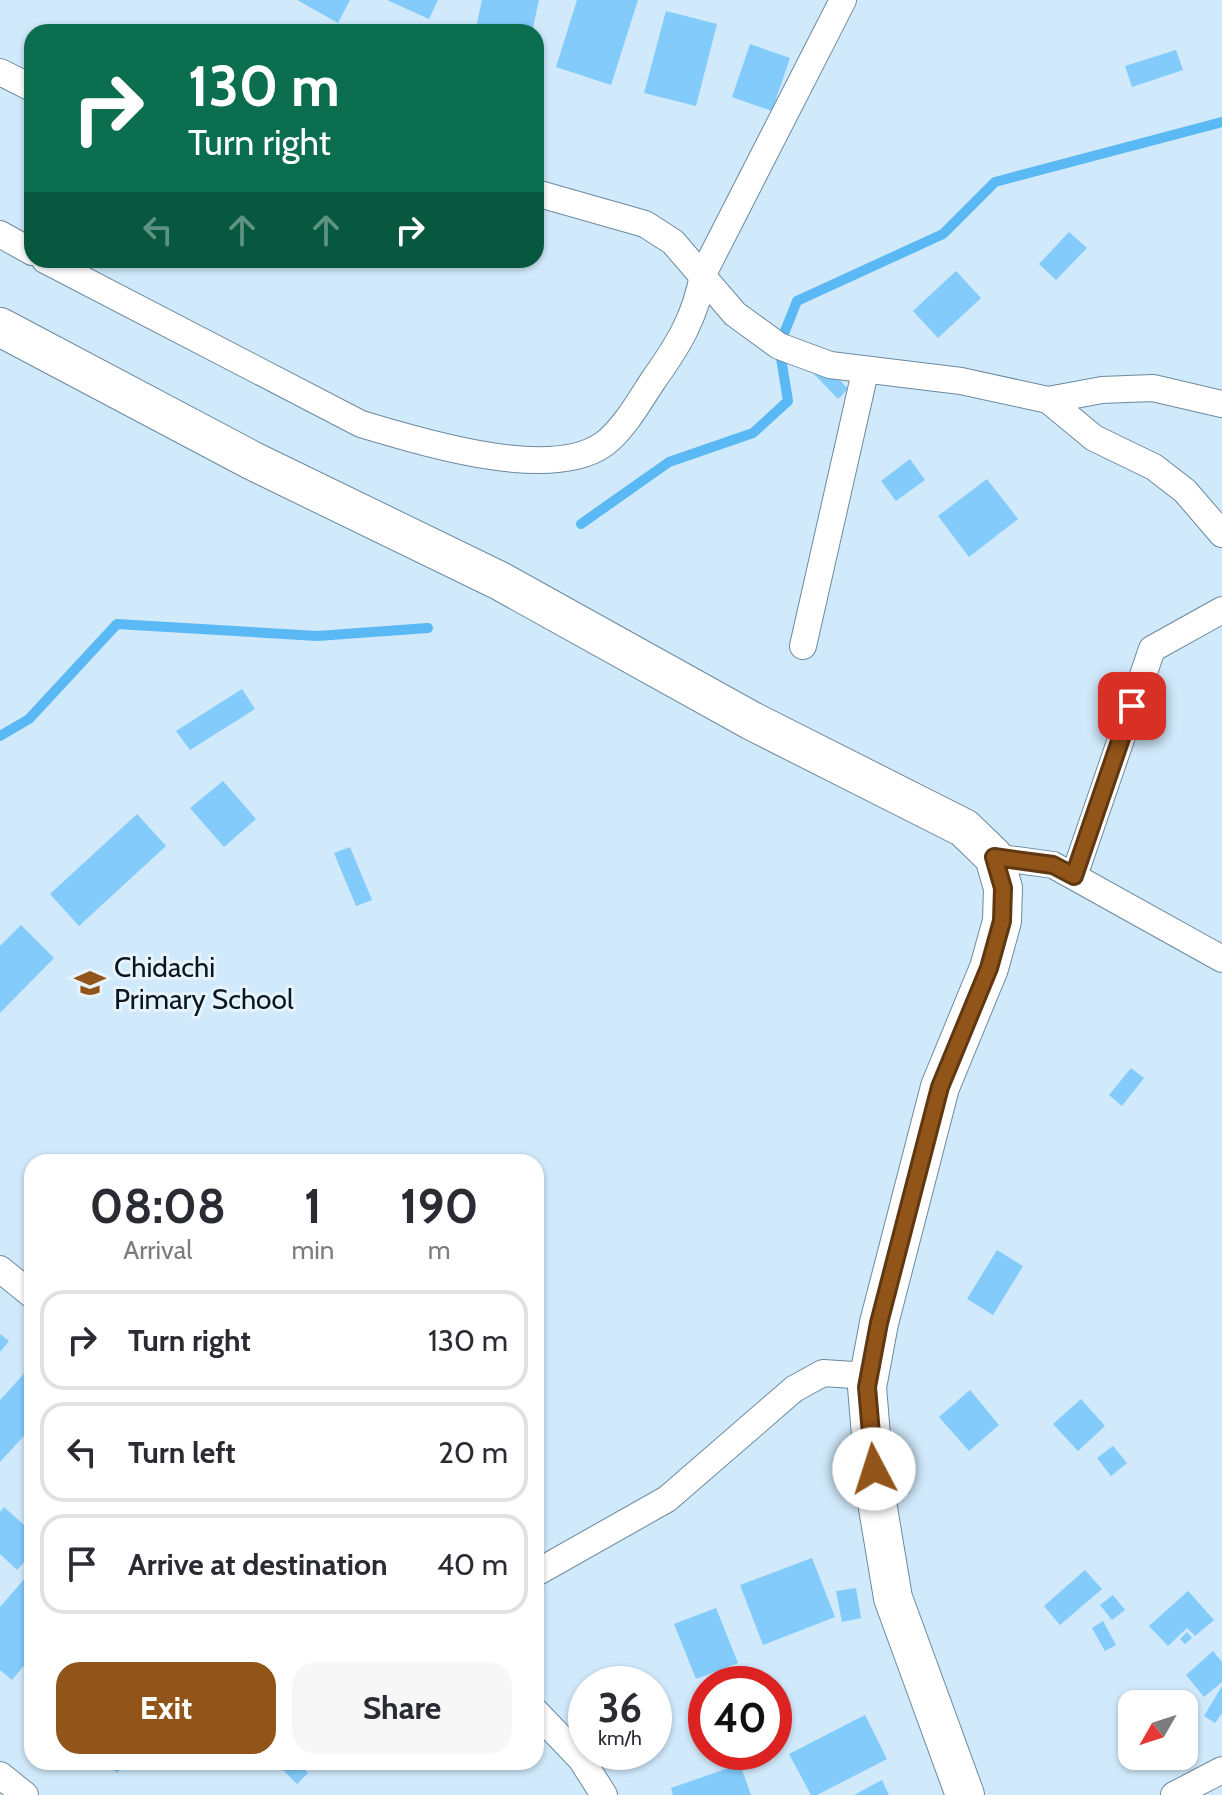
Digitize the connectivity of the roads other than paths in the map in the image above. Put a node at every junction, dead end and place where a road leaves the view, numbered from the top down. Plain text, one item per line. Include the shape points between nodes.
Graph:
1 (843, 0) edge
2 (0, 72) edge
3 (24, 84) edge
4 (544, 195) edge
5 (0, 234) edge
6 (24, 248) edge
7 (60, 268) edge
8 (703, 274) junction
9 (0, 327) edge
10 (865, 372) junction
11 (1048, 400) junction
12 (1222, 404) edge
13 (1222, 534) edge
14 (1222, 610) edge
15 (803, 646) dead end
16 (994, 857) junction
17 (1074, 876) junction
18 (1222, 959) edge
19 (0, 1269) edge
20 (24, 1288) edge
21 (869, 1376) junction
22 (544, 1568) edge
23 (544, 1720) edge
24 (1222, 1770) edge
25 (0, 1775) edge
26 (25, 1795) edge
27 (604, 1795) edge
28 (965, 1795) edge
29 (1174, 1795) edge

1 - 8 street
2 - 3 street
4 - 8 street via 645,224 673,242
5 - 6 street
7 - 8 street via 361,424 430,443 547,460 583,454 604,444 618,429 682,340 698,306
8 - 10 street via 735,314 779,346
9 - 16 street via 253,461 500,581 752,721 964,828
10 - 11 street via 961,381
10 - 15 street
11 - 12 street via 1153,388
11 - 13 street via 1094,438 1154,467 1185,491
14 - 17 street via 1152,649
16 - 17 street via 1053,865
16 - 21 street via 1003,888 1002,921 989,968 940,1087
17 - 18 street
19 - 20 street
21 - 22 street via 823,1373 794,1389 667,1499
21 - 28 street via 876,1496 893,1598
23 - 27 street via 581,1759
24 - 29 street
25 - 26 street

